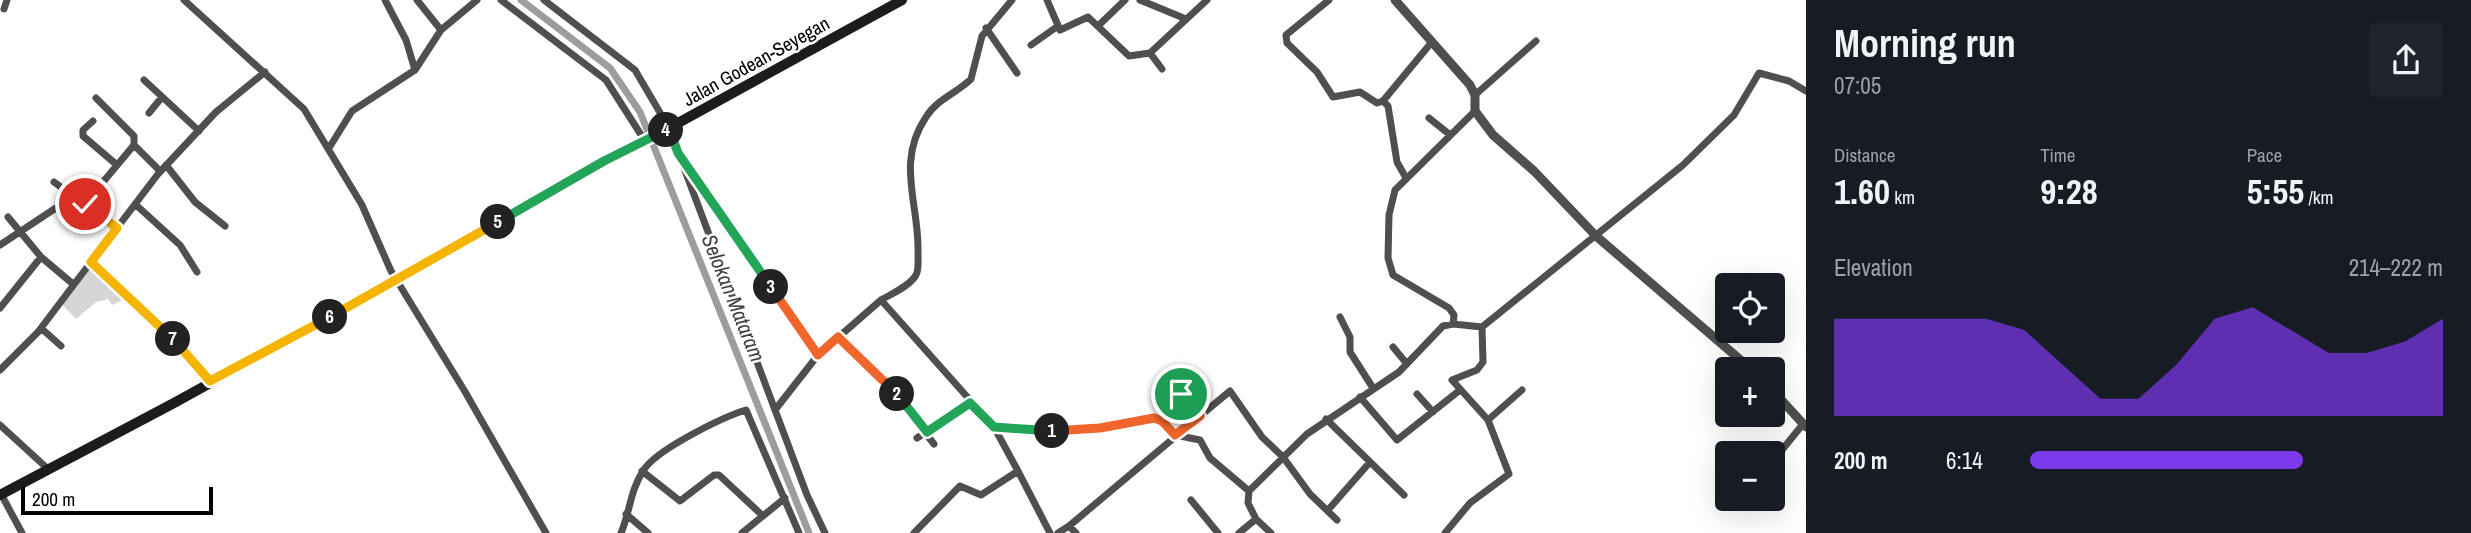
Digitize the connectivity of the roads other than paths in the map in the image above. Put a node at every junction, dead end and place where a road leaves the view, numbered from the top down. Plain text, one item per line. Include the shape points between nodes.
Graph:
1 (7, 0) edge
2 (184, 0) edge
3 (385, 0) edge
4 (417, 0) edge
5 (501, 0) edge
6 (544, 0) edge
7 (902, 0) edge
8 (1012, 0) edge
9 (1047, 0) edge
10 (1125, 0) edge
11 (1140, 0) edge
12 (1207, 0) edge
13 (1329, 0) edge
14 (1395, 0) edge
15 (472, 1) edge
16 (4, 9) dead end
17 (1186, 19) junction
18 (1058, 26) junction
19 (1098, 26) junction
20 (986, 28) junction
21 (441, 30) junction
22 (1536, 41) dead end
23 (1431, 43) junction
24 (1031, 45) dead end
25 (1150, 53) junction
26 (1162, 69) dead end
27 (415, 70) junction
28 (265, 72) junction
29 (1017, 73) dead end
30 (144, 80) dead end
31 (1806, 91) edge
32 (1475, 95) junction
33 (162, 97) junction
34 (96, 98) dead end
35 (1383, 101) junction
36 (1475, 111) junction
37 (149, 113) dead end
38 (1429, 118) dead end
39 (93, 121) dead end
40 (666, 130) junction
41 (199, 131) junction
42 (1449, 134) junction
43 (646, 141) junction
44 (134, 145) junction
45 (329, 148) junction
46 (678, 153) junction
47 (117, 165) junction
48 (163, 168) junction
49 (1406, 178) junction
50 (54, 182) dead end
51 (74, 196) junction
52 (85, 204) junction
53 (135, 204) junction
54 (77, 213) dead end
55 (8, 217) dead end
56 (225, 226) dead end
57 (117, 228) junction
58 (19, 234) junction
59 (1596, 236) junction
60 (0, 245) edge
61 (41, 257) junction
62 (91, 262) junction
63 (197, 272) dead end
64 (399, 279) junction
65 (73, 284) junction
66 (881, 300) junction
67 (0, 309) edge
68 (1340, 317) dead end
69 (1453, 324) junction
70 (1482, 327) junction
71 (41, 328) junction
72 (838, 337) junction
73 (61, 346) dead end
74 (1393, 346) dead end
75 (818, 355) junction
76 (1737, 357) edge
77 (1407, 364) junction
78 (0, 370) edge
79 (210, 381) junction
80 (1373, 388) junction
81 (1460, 390) junction
82 (1522, 390) dead end
83 (1181, 394) dead end
84 (1417, 394) dead end
85 (1360, 397) junction
86 (970, 403) junction
87 (1785, 404) edge
88 (775, 410) junction
89 (1433, 412) junction
90 (1200, 416) junction
91 (1326, 419) junction
92 (1488, 420) junction
93 (0, 425) edge
94 (1805, 425) edge
95 (994, 427) junction
96 (1175, 435) junction
97 (930, 437) junction
98 (917, 438) dead end
99 (1785, 448) edge
100 (1283, 457) junction
101 (1370, 462) junction
102 (48, 469) junction
103 (642, 471) junction
104 (1018, 471) junction
105 (1249, 491) junction
106 (0, 495) edge
107 (1404, 495) dead end
108 (785, 498) junction
109 (1191, 500) dead end
110 (1328, 510) junction
111 (626, 514) junction
112 (764, 516) junction
113 (1256, 519) junction
114 (1337, 520) dead end
115 (1069, 526) junction
116 (22, 533) edge
117 (546, 533) edge
118 (621, 533) edge
119 (648, 533) edge
120 (743, 533) edge
121 (799, 533) edge
122 (825, 533) edge
123 (914, 533) edge
124 (1050, 533) edge
125 (1058, 533) edge
126 (1076, 533) edge
127 (1218, 533) edge
128 (1239, 533) edge
129 (1270, 533) edge
130 (1445, 533) edge

1 - 16 street
2 - 28 street
3 - 27 street
4 - 21 street
5 - 43 street via 606,80
6 - 40 street via 635,70
7 - 40 main road, Jalan Godean-Seyegan
8 - 20 street
9 - 18 street
10 - 19 street
11 - 17 street
12 - 17 street
13 - 35 street via 1286,35 1287,43 1317,72 1333,97 1360,92 1377,103
14 - 23 street
15 - 21 street
17 - 25 street
18 - 19 street via 1062,30 1084,16
18 - 24 street
19 - 25 street via 1125,55
20 - 29 street
20 - 66 street via 971,79 924,119 913,148 909,184 917,226 918,270 912,280
21 - 27 street
22 - 32 street
23 - 32 street
23 - 35 street
25 - 26 street
27 - 45 street via 352,111
28 - 41 street
28 - 45 street via 304,108
30 - 33 street
31 - 59 street via 1759,73 1734,115
32 - 36 street
33 - 37 street
33 - 41 street
34 - 44 street via 134,136
35 - 49 street via 1388,106 1399,169
36 - 42 street
36 - 59 street via 1493,135
38 - 42 street
39 - 47 street via 83,136
40 - 43 main road, Jalan Godean-Seyegan
40 - 46 street
41 - 48 street
42 - 49 street
43 - 64 main road, Jalan Godean-Seyegan
44 - 47 street
44 - 48 street
45 - 64 street
46 - 75 street
46 - 88 street
47 - 52 street
48 - 53 street
48 - 56 street
49 - 69 street via 1395,190 1390,206 1391,269 1398,280 1449,308
50 - 51 street
51 - 52 street
51 - 58 street
52 - 54 street
52 - 57 street
53 - 57 street
53 - 63 street via 180,245
55 - 58 street
57 - 62 street
58 - 60 street
58 - 61 street
59 - 70 street
59 - 76 street
61 - 65 street
61 - 67 street
62 - 65 street
62 - 79 street via 174,339
64 - 79 main road, Jalan Godean-Seyegan
64 - 117 street
65 - 71 street
66 - 72 street
66 - 86 street
68 - 80 street via 1350,337 1350,352
69 - 70 street
69 - 77 street via 1443,326
70 - 81 street via 1483,362 1477,370 1453,378
71 - 73 street
71 - 78 street
72 - 75 street
72 - 97 street via 882,378
74 - 77 street
75 - 88 street
77 - 80 street
79 - 102 main road, Jalan Godean-Seyegan
80 - 85 street
81 - 89 street
81 - 92 street
82 - 92 street
83 - 90 street
84 - 89 street
85 - 89 street via 1396,440
85 - 91 street
86 - 95 street
86 - 97 street
87 - 94 street
88 - 122 street
90 - 96 street
90 - 100 street via 1230,391 1262,437
91 - 100 street
91 - 101 street
92 - 130 street via 1509,474 1470,503
93 - 102 street
94 - 99 street
95 - 96 street via 1066,431 1154,418
95 - 104 street
96 - 105 street via 1200,440 1210,458
96 - 115 street
97 - 98 street
100 - 105 street
100 - 110 street
101 - 107 street
101 - 110 street
102 - 106 main road, Jalan Godean-Seyegan
103 - 108 street via 667,448 746,410
103 - 111 street
103 - 112 street via 680,501 719,475
104 - 123 street via 981,495 960,486
104 - 124 street
105 - 113 street via 1248,503
106 - 116 street
108 - 112 street
108 - 121 street
109 - 127 street
110 - 114 street
111 - 118 street
111 - 119 street
112 - 120 street
113 - 128 street
113 - 129 street
115 - 125 street
115 - 126 street

